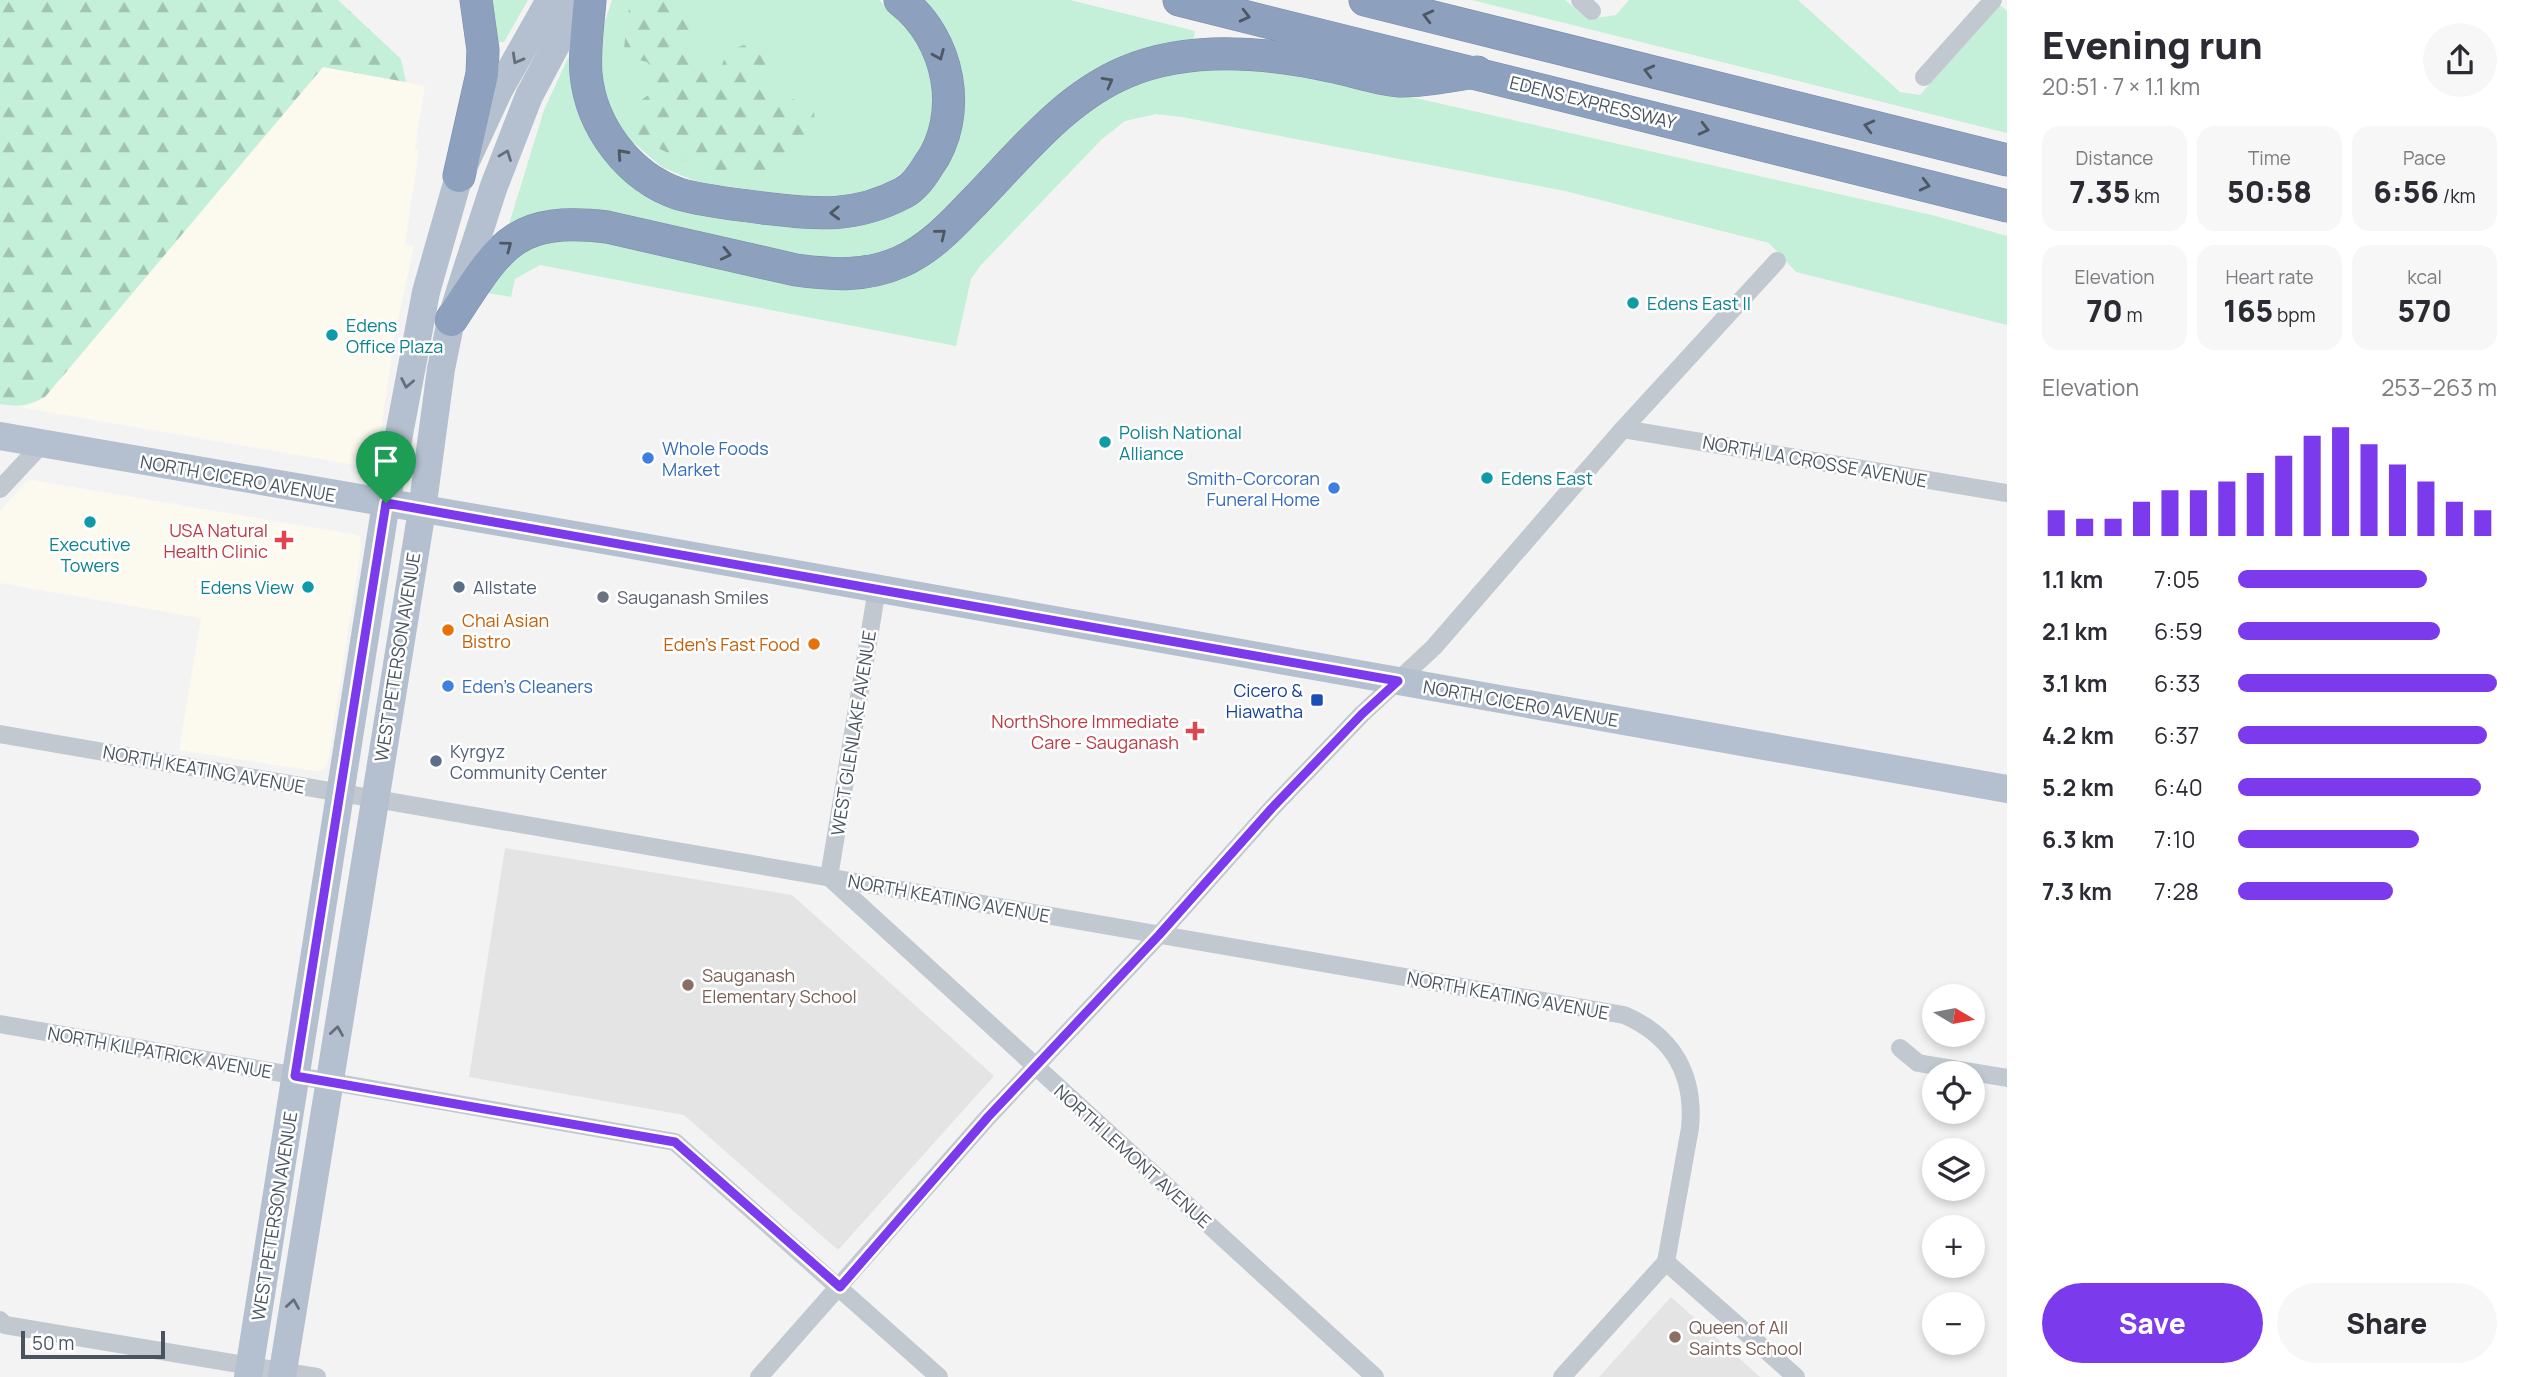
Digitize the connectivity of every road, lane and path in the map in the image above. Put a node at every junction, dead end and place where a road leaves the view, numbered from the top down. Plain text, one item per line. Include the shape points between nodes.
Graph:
1 (476, 0) edge
2 (550, 0) edge
3 (580, 0) edge
4 (590, 0) edge
5 (900, 0) edge
6 (1179, 0) edge
7 (1365, 0) edge
8 (1993, 0) edge
9 (1477, 72) junction
10 (1924, 77) dead end
11 (2007, 160) edge
12 (459, 176) junction
13 (2007, 206) edge
14 (1777, 261) dead end
15 (452, 320) junction
16 (1623, 429) junction
17 (0, 436) edge
18 (42, 444) junction
19 (0, 489) edge
20 (2007, 494) edge
21 (386, 503) junction
22 (422, 510) junction
23 (877, 589) junction
24 (1398, 681) junction
25 (0, 734) edge
26 (2007, 789) edge
27 (340, 792) junction
28 (374, 799) junction
29 (829, 877) junction
30 (1159, 935) junction
31 (0, 1024) edge
32 (1900, 1048) dead end
33 (1036, 1067) junction
34 (295, 1076) junction
35 (2007, 1078) edge
36 (329, 1082) junction
37 (1666, 1262) junction
38 (840, 1287) junction
39 (0, 1320) edge
40 (249, 1372) edge
41 (282, 1374) edge
42 (317, 1377) edge
43 (759, 1377) edge
44 (939, 1377) edge
45 (1375, 1377) edge
46 (1562, 1377) edge
47 (1796, 1377) edge

1 - 12 highway via 482,74
2 -> 12 main road, WEST PETERSON AVENUE via 499,90
15 -> 3 main road, WEST PETERSON AVENUE via 494,186 529,96
5 -> 4 highway via 926,29 939,53 948,79 947,132 937,154 907,192 840,214 705,201 677,193 631,164 600,124 591,101 585,52
6 -> 9 highway, EDENS EXPRESSWAY
11 -> 7 highway
8 - 10 street
9 -> 13 highway, EDENS EXPRESSWAY
15 -> 9 highway via 493,257 511,242 554,225 607,227 824,274 874,270 901,261 947,230 1075,103 1103,83 1154,62 1225,53 1302,60 1402,81
12 -> 21 main road, WEST PETERSON AVENUE via 426,292
14 - 16 street
15 - 22 main road, WEST PETERSON AVENUE
16 - 20 street, NORTH LA CROSSE AVENUE
16 - 24 street via 1434,647
17 - 18 main road, NORTH CICERO AVENUE
18 - 19 street
18 - 21 main road, NORTH CICERO AVENUE
21 - 22 main road, NORTH CICERO AVENUE
21 - 27 main road, WEST PETERSON AVENUE
22 - 23 main road, NORTH CICERO AVENUE
22 - 28 main road, WEST PETERSON AVENUE
23 - 24 main road, NORTH CICERO AVENUE
23 - 29 street, WEST GLENLAKE AVENUE
24 - 26 main road, NORTH CICERO AVENUE
24 - 30 street via 1272,808
25 - 27 street, NORTH KEATING AVENUE
27 - 28 street, NORTH KEATING AVENUE
27 - 34 main road, WEST PETERSON AVENUE
28 - 29 street, NORTH KEATING AVENUE
36 -> 28 main road, WEST PETERSON AVENUE
29 - 30 street, NORTH KEATING AVENUE
29 - 33 street, NORTH LEMONT AVENUE
30 - 33 street
30 - 37 street, NORTH KEATING AVENUE via 1623,1015 1641,1022 1659,1035 1683,1069 1692,1110
31 - 34 street, NORTH KILPATRICK AVENUE
32 - 35 street via 1919,1063
33 - 38 street
33 - 45 street, NORTH LEMONT AVENUE
34 - 36 street, NORTH KILPATRICK AVENUE
34 - 40 main road, WEST PETERSON AVENUE
36 - 38 street, NORTH KILPATRICK AVENUE via 675,1142
41 -> 36 main road, WEST PETERSON AVENUE
37 - 46 street
37 - 47 street
38 - 43 street
38 - 44 street, NORTH KILPATRICK AVENUE
39 - 40 street via 5,1325
40 - 41 street
41 - 42 street

